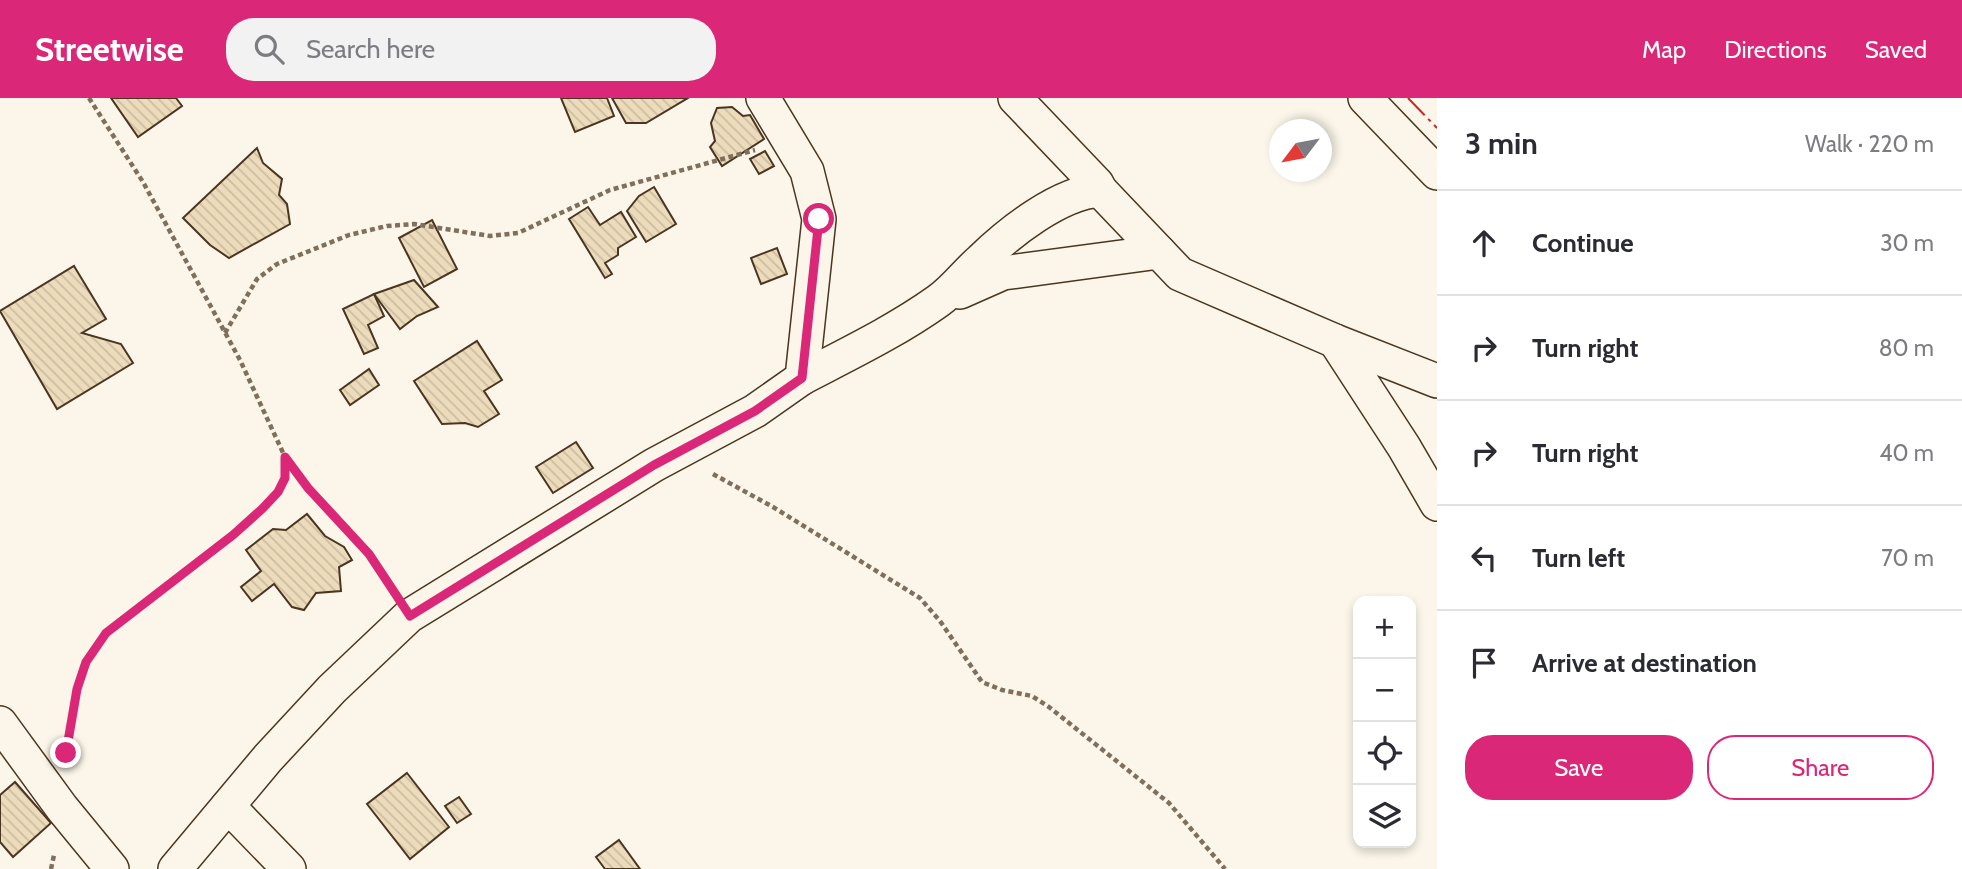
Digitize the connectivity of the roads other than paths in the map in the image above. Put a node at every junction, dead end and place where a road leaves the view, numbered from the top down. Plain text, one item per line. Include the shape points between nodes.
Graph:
1 (763, 98) edge
2 (1015, 98) edge
3 (1365, 98) edge
4 (1437, 173) edge
5 (1100, 190) junction
6 (1159, 252) junction
7 (937, 301) junction
8 (1335, 341) junction
9 (802, 378) junction
10 (1437, 382) edge
11 (1437, 504) edge
12 (0, 723) edge
13 (228, 806) junction
14 (112, 869) edge
15 (175, 869) edge
16 (289, 869) edge

1 - 9 street via 807,171 819,219
2 - 5 street
3 - 4 street
5 - 6 street
5 - 7 street via 1083,191 1049,208 982,258
6 - 7 street via 1003,273
6 - 8 street via 1180,274
7 - 9 street
8 - 10 street
8 - 11 street
9 - 13 street via 755,411 654,465 410,616 332,689
12 - 14 street
13 - 15 street
13 - 16 street

